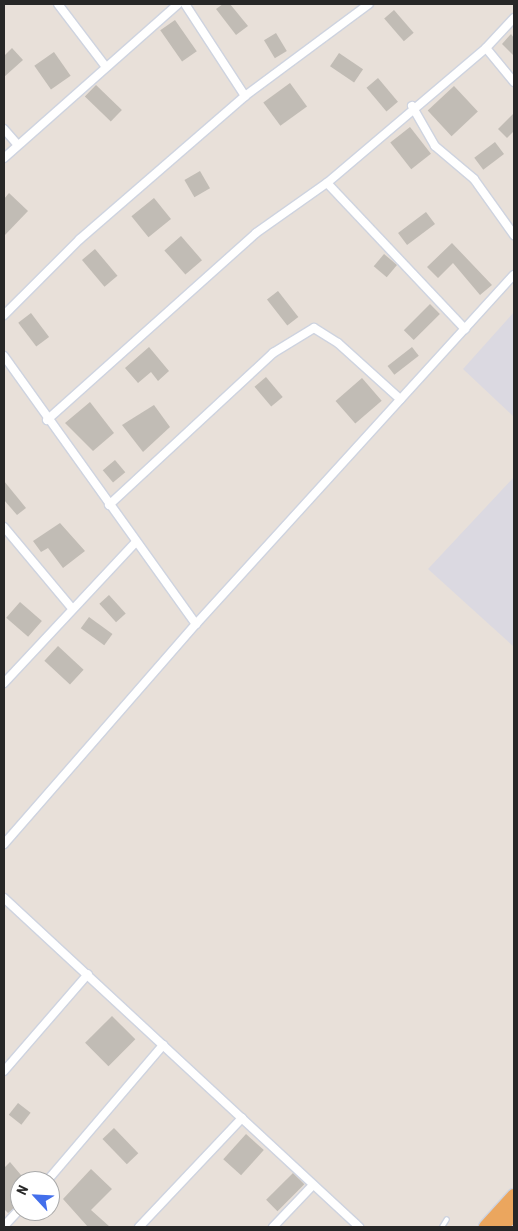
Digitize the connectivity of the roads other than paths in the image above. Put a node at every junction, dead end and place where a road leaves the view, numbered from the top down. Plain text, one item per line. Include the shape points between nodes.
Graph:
1 (58, 4) edge
2 (178, 4) edge
3 (184, 4) edge
4 (369, 4) edge
5 (514, 18) edge
6 (486, 48) junction
7 (106, 67) junction
8 (514, 82) edge
9 (245, 96) junction
10 (412, 106) junction
11 (4, 129) edge
12 (17, 144) junction
13 (4, 158) edge
14 (327, 183) junction
15 (514, 234) edge
16 (514, 275) edge
17 (4, 315) edge
18 (465, 329) junction
19 (4, 356) edge
20 (400, 399) junction
21 (47, 420) junction
22 (109, 505) junction
23 (4, 527) edge
24 (10, 536) junction
25 (4, 542) edge
26 (136, 542) junction
27 (71, 607) junction
28 (196, 624) junction
29 (4, 683) edge
30 (4, 844) edge
31 (4, 898) edge
32 (88, 974) junction
33 (163, 1044) junction
34 (4, 1071) edge
35 (242, 1118) junction
36 (56, 1171) edge
37 (314, 1185) junction
38 (514, 1196) edge
39 (447, 1219) dead end
40 (139, 1227) edge
41 (273, 1227) edge
42 (359, 1227) edge
43 (442, 1227) edge
44 (486, 1227) edge

1 - 7 street
2 - 7 street
3 - 9 street
4 - 9 street
5 - 6 street
6 - 8 street
6 - 10 street
7 - 12 street
9 - 17 street via 80,239
10 - 14 street
10 - 15 street via 435,146 474,179
11 - 12 street
12 - 13 street
14 - 18 street
14 - 21 street via 256,232
16 - 18 street
18 - 20 street
19 - 21 street
20 - 22 street via 338,343 314,328 273,353
20 - 28 street
21 - 22 street
22 - 26 street
23 - 24 street
24 - 25 street
24 - 27 street
26 - 27 street
26 - 28 street
27 - 29 street
28 - 30 street
31 - 32 street
32 - 33 street
32 - 34 street
33 - 35 street
33 - 36 street
35 - 37 street
35 - 40 street
37 - 41 street
37 - 42 street
38 - 44 highway
39 - 43 lane

